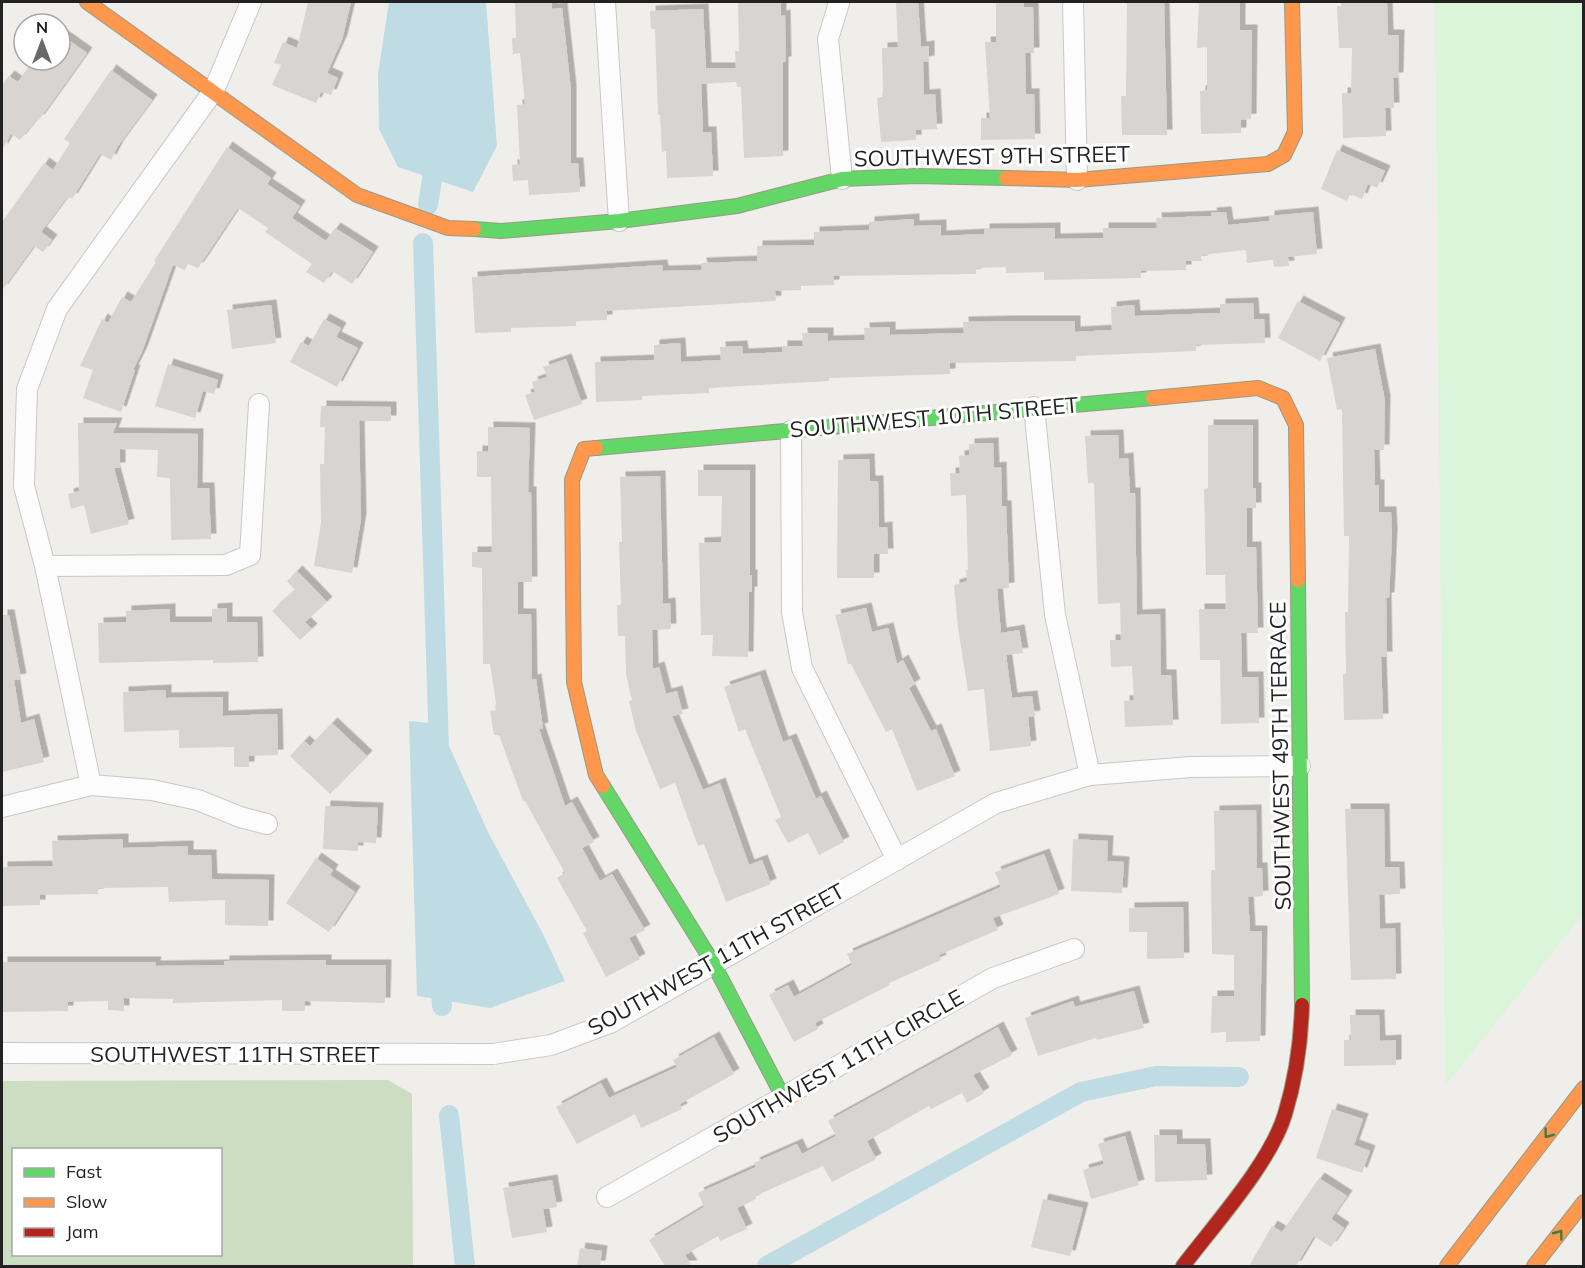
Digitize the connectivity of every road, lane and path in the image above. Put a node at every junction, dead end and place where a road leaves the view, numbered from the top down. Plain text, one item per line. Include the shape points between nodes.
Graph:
1 (87, 2) edge
2 (251, 2) edge
3 (605, 2) edge
4 (1073, 2) edge
5 (1292, 2) edge
6 (839, 3) edge
7 (214, 90) junction
8 (843, 179) junction
9 (1077, 180) junction
10 (619, 221) junction
11 (1283, 398) joint
12 (260, 404) dead end
13 (1034, 407) junction
14 (791, 431) junction
15 (45, 566) junction
16 (1300, 766) junction
17 (1090, 775) junction
18 (91, 785) junction
19 (2, 807) edge
20 (267, 824) dead end
21 (897, 860) junction
22 (1074, 949) dead end
23 (713, 963) junction
24 (2, 1053) edge
25 (1584, 1088) edge
26 (783, 1097) junction
27 (607, 1197) dead end
28 (1584, 1202) edge
29 (1183, 1266) edge
30 (1448, 1266) edge
31 (1534, 1266) edge

1 - 7 main road, SOUTHWEST 9TH STREET
2 - 7 street
3 - 10 street
4 - 9 street
5 - 9 main road, SOUTHWEST 9TH STREET via 1295,132 1284,155 1268,164
6 - 8 street via 828,39
7 - 10 main road, SOUTHWEST 9TH STREET via 357,195 448,228 501,231
7 - 15 street via 57,309 27,389 24,486
8 - 9 main road, SOUTHWEST 9TH STREET via 916,176
8 - 10 main road, SOUTHWEST 9TH STREET via 737,206
11 - 13 main road, SOUTHWEST 10TH STREET via 1258,388
11 - 16 main road, SOUTHWEST 49TH TERRACE via 1296,425
12 - 15 street via 250,555 226,565
13 - 14 main road, SOUTHWEST 10TH STREET
13 - 17 street via 1055,615
14 - 21 street via 792,612 802,668
14 - 23 main road, SOUTHWEST 10TH STREET via 584,449 572,480 574,682 596,775
15 - 18 street
16 - 17 street, SOUTHWEST 11TH STREET via 1191,767
16 - 29 main road, SOUTHWEST 49TH TERRACE via 1304,957 1301,1046 1285,1116 1257,1169
17 - 21 street, SOUTHWEST 11TH STREET via 996,803
18 - 19 street
18 - 20 street via 152,790 198,800
21 - 23 street, SOUTHWEST 11TH STREET
22 - 26 street, SOUTHWEST 11TH CIRCLE via 993,978
23 - 24 street, SOUTHWEST 11TH STREET via 610,1023 551,1045 493,1054
23 - 26 main road
25 -> 30 main road
26 - 27 street, SOUTHWEST 11TH CIRCLE
31 -> 28 main road

